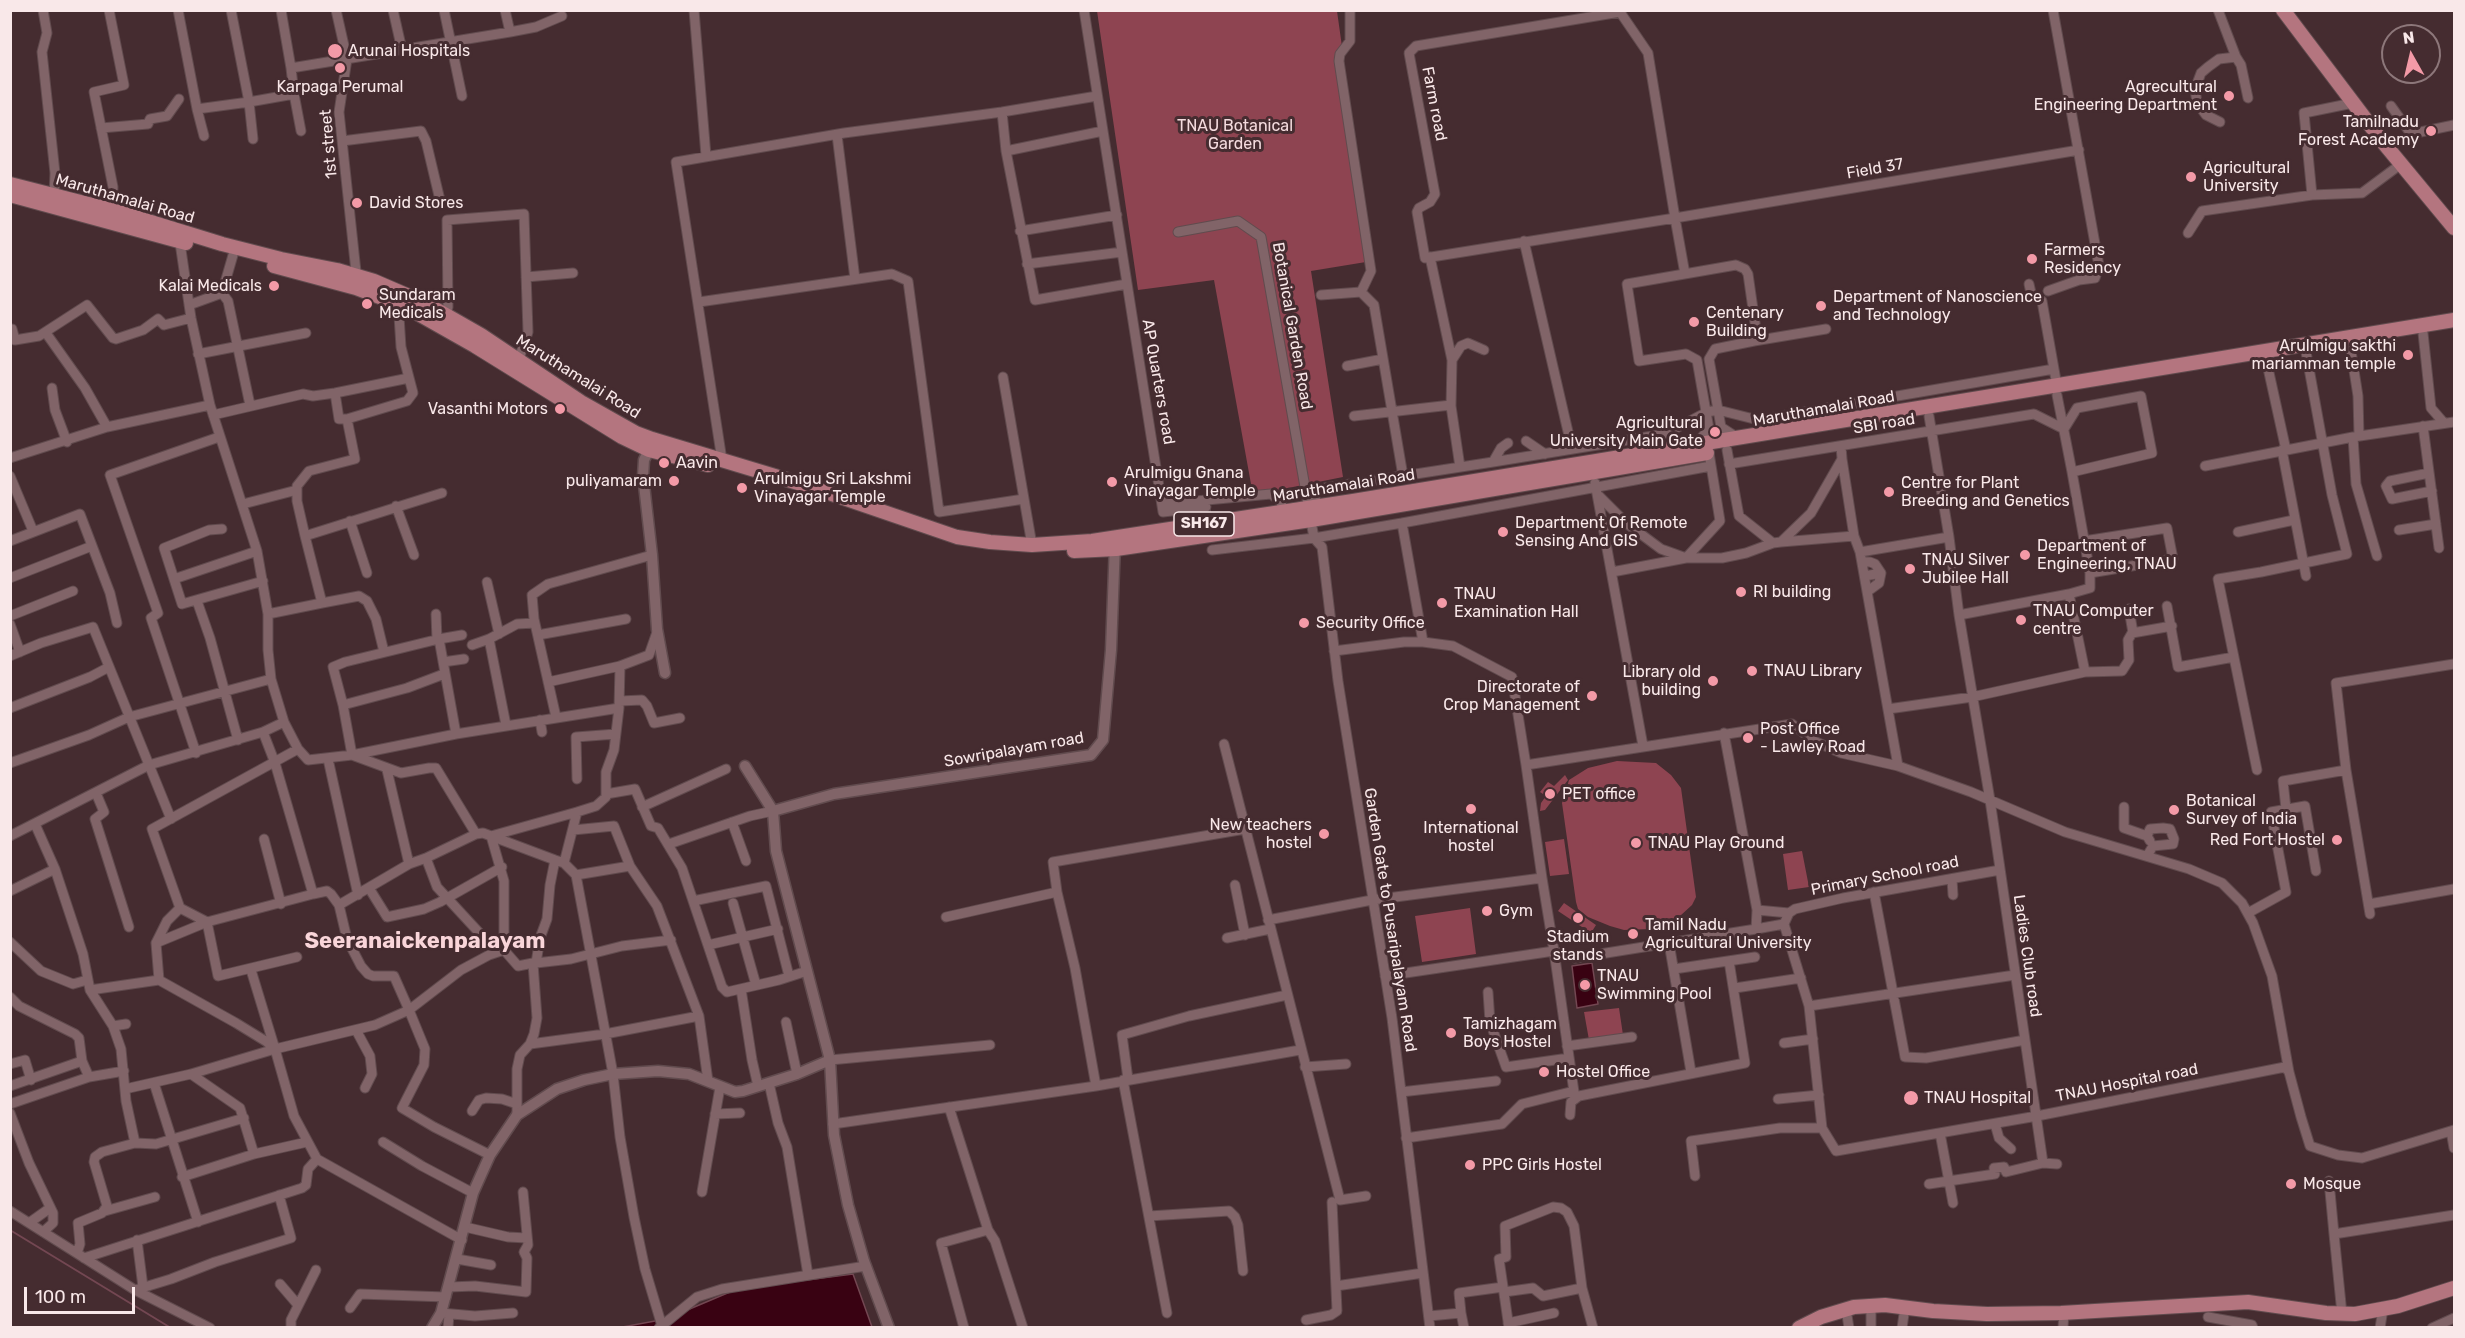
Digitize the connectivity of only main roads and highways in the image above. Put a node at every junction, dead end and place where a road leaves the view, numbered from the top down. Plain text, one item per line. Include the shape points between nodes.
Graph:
1 (2283, 10) edge
2 (2293, 10) edge
3 (10, 184) edge
4 (10, 195) edge
5 (2454, 216) edge
6 (2454, 228) edge
7 (179, 236) junction
8 (357, 282) junction
9 (2454, 320) edge
10 (2454, 327) edge
11 (2057, 391) junction
12 (1312, 512) junction
13 (1115, 543) junction
14 (2454, 1288) edge
15 (1799, 1328) edge

1 - 6 main road
2 - 5 main road
3 - 7 main road, Maruthamalai Road / SH167 via 112,210
4 - 7 main road, Maruthamalai Road / SH167
7 - 8 main road, Maruthamalai Road / SH167 via 281,259
7 - 8 main road, Maruthamalai Road / SH167 via 233,255
8 - 13 main road, Maruthamalai Road / SH167 via 393,288 481,335 581,402 636,433 957,537 1032,545
8 - 13 main road, Maruthamalai Road / SH167 via 475,345 605,428 649,450 788,488 956,545 1029,553
9 - 11 main road, Maruthamalai Road / SH167
10 - 11 main road, Maruthamalai Road / SH167
11 - 12 main road, Maruthamalai Road / SH167 via 1693,446
11 - 12 main road, Maruthamalai Road / SH167 via 1596,485
12 - 13 main road, Maruthamalai Road / SH167
12 - 13 main road, Maruthamalai Road / SH167 via 1283,512
14 - 15 main road via 2355,1314 2248,1302 2208,1311 1987,1314 1871,1306 1845,1309

